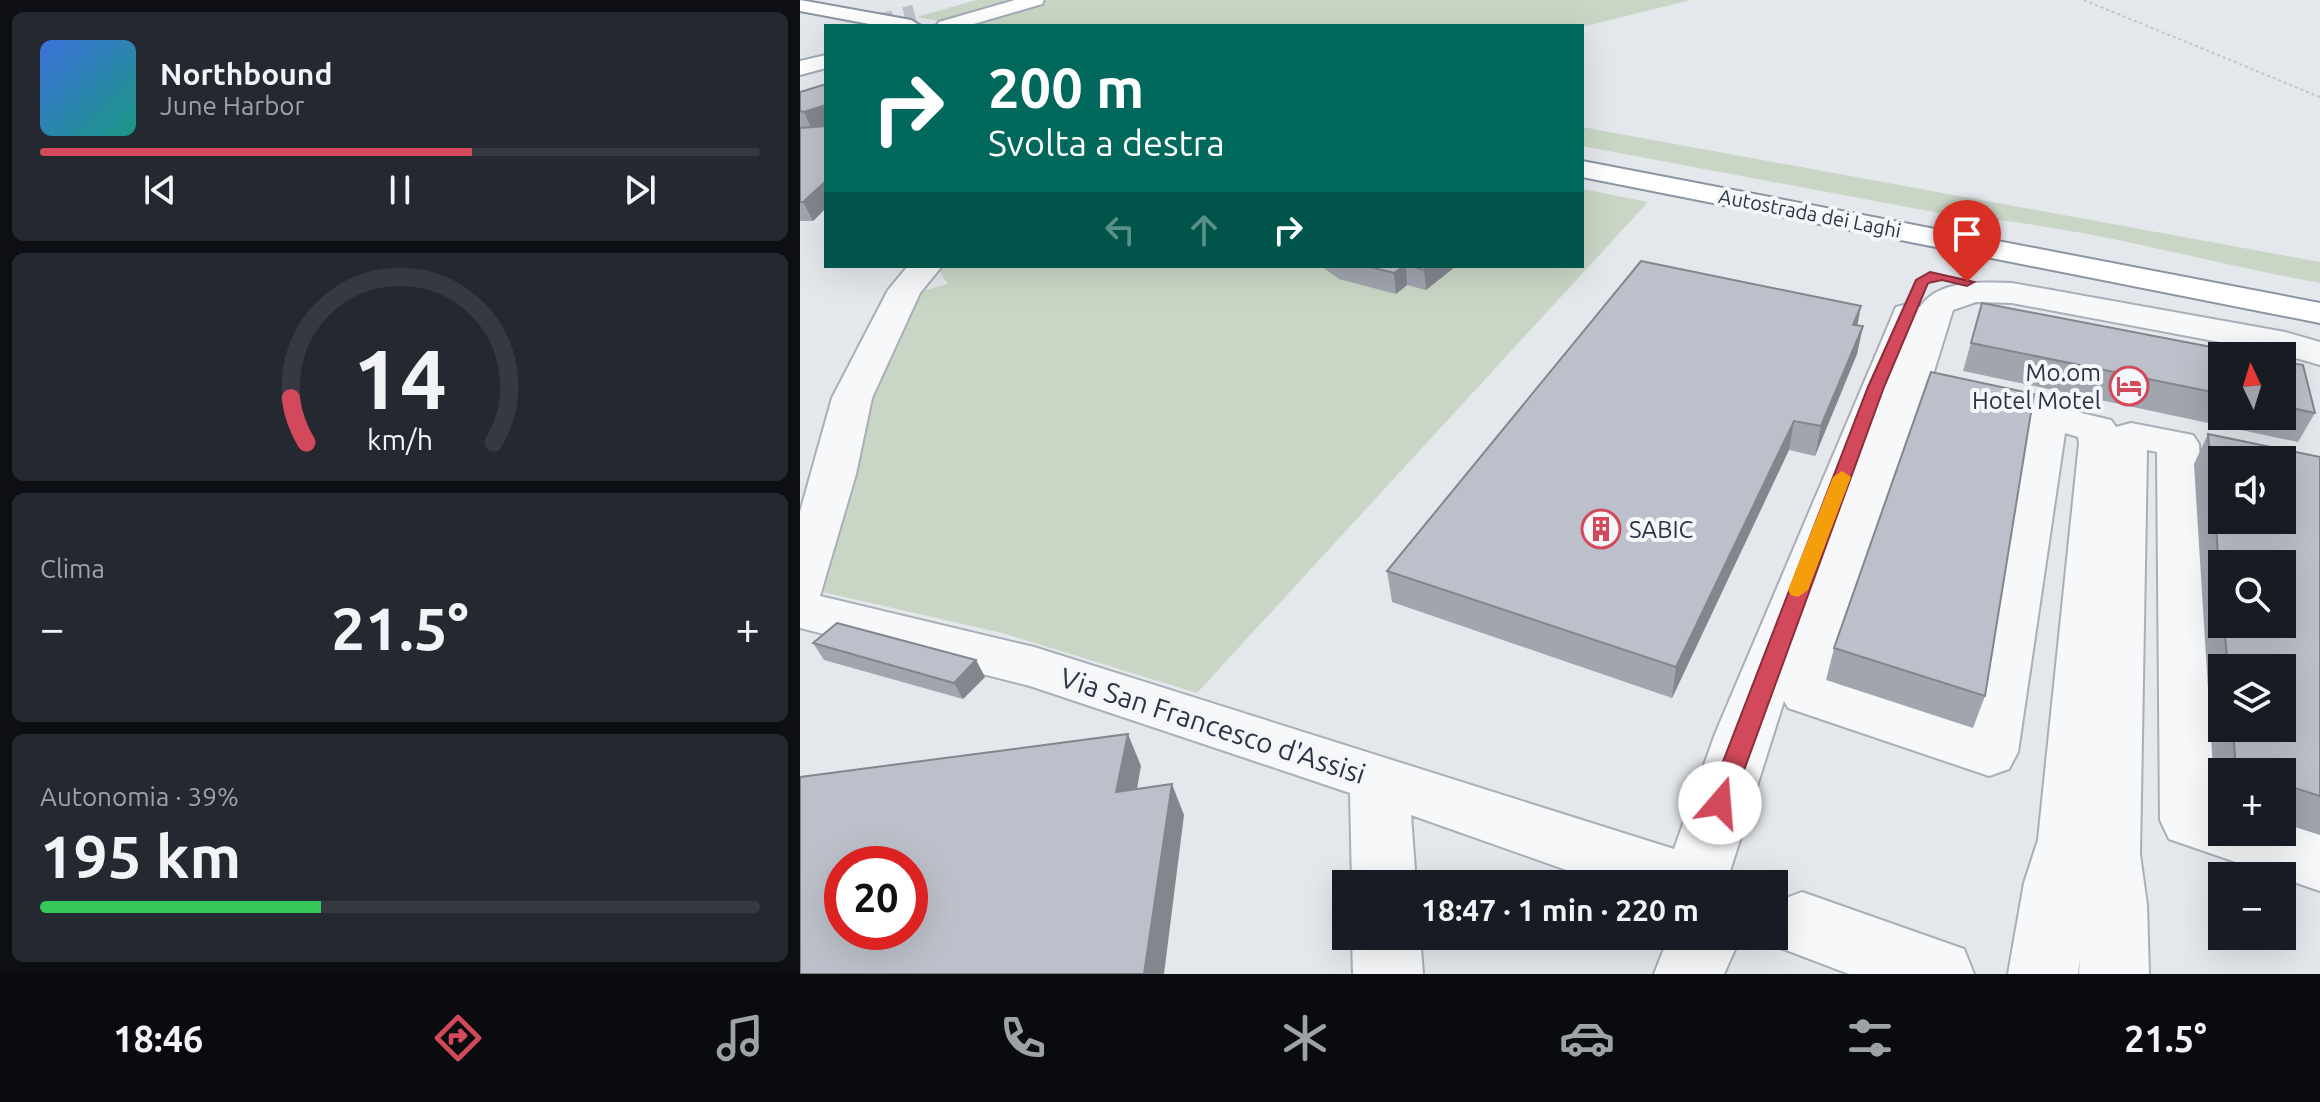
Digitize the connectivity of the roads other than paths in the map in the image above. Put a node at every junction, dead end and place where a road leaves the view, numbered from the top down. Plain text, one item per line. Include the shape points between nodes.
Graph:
1 (970, 0) edge
2 (1035, 0) edge
3 (803, 12) edge
4 (842, 19) edge
5 (913, 20) edge
6 (953, 24) tunnel mouth
7 (824, 40) edge
8 (800, 47) edge
9 (1584, 154) edge
10 (1584, 169) edge
11 (916, 278) edge
12 (1992, 291) junction
13 (2320, 296) edge
14 (2320, 313) edge
15 (2320, 354) edge
16 (800, 588) edge
17 (800, 610) edge
18 (1379, 778) junction
19 (2208, 825) edge
20 (2271, 846) edge
21 (2320, 862) edge
22 (1383, 870) edge
23 (1622, 870) edge
24 (1697, 870) edge
25 (2056, 883) junction
26 (2114, 905) junction
27 (1788, 919) edge
28 (1387, 950) edge
29 (1388, 974) edge
30 (1848, 974) edge
31 (1939, 974) edge
32 (2043, 974) edge
33 (2114, 974) edge

1 - 5 main road
2 - 6 main road
3 - 4 main road
4 - 5 main road
7 - 8 main road
9 - 13 main road, Autostrada dei Laghi
10 - 14 main road, Autostrada dei Laghi
11 - 16 street via 852,398
12 - 15 street via 2285,343
12 - 24 street via 1942,276 1922,280 1743,734
12 - 25 street via 1959,294 1935,308 1928,392 1807,693 1989,752 2032,414 2091,426 2100,443 2069,840
17 - 18 street, Via San Francesco d'Assisi via 1034,667
18 - 22 street
18 - 23 street, Via San Francesco d'Assisi
19 - 26 street via 2191,820 2195,448 2131,435 2126,447 2108,854
20 - 21 street
25 - 26 street
25 - 32 street
26 - 33 street
27 - 30 street via 1823,938
27 - 31 street
28 - 29 street

